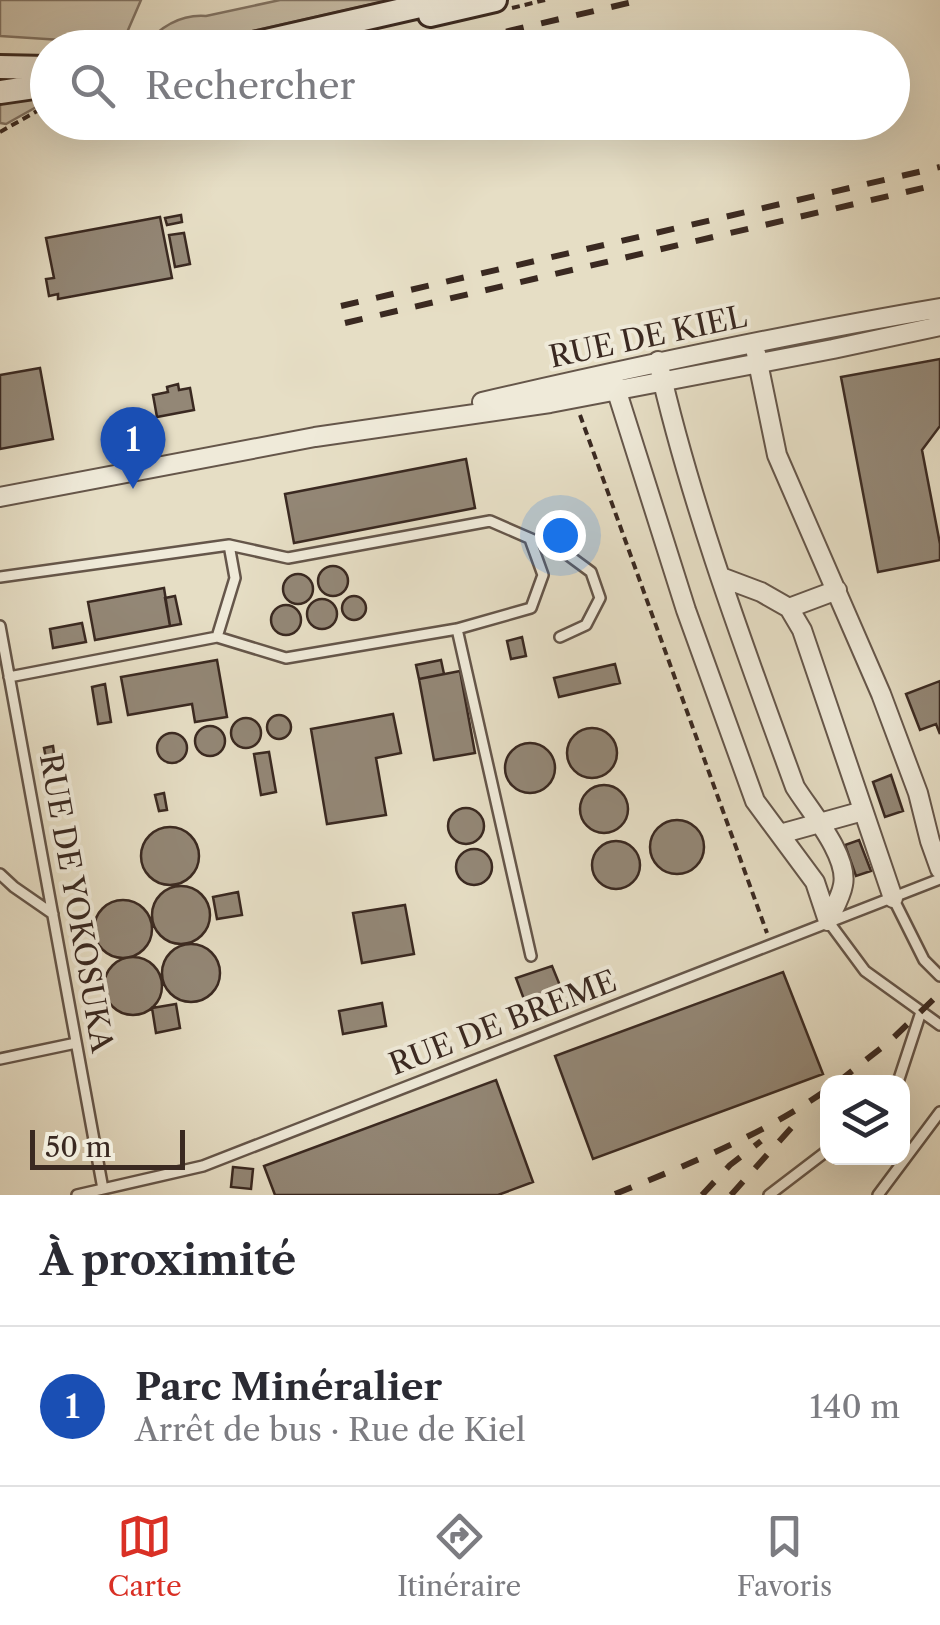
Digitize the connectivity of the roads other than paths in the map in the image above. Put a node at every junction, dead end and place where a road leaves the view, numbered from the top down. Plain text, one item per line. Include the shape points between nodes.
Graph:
1 (446, 0) edge
2 (495, 0) edge
3 (315, 30) edge
4 (364, 30) edge
5 (0, 67) edge
6 (30, 68) edge
7 (30, 88) edge
8 (0, 92) edge
9 (940, 308) edge
10 (940, 326) edge
11 (754, 342) junction
12 (758, 364) junction
13 (660, 370) junction
14 (614, 381) junction
15 (369, 428) junction
16 (0, 497) edge
17 (530, 539) junction
18 (228, 544) junction
19 (721, 577) junction
20 (0, 578) edge
21 (837, 590) junction
22 (789, 608) junction
23 (0, 626) edge
24 (457, 629) junction
25 (217, 637) junction
26 (560, 638) dead end
27 (9, 678) junction
28 (14, 701) junction
29 (0, 703) edge
30 (863, 811) junction
31 (819, 824) junction
32 (780, 834) junction
33 (940, 869) edge
34 (0, 874) edge
35 (940, 879) edge
36 (893, 898) junction
37 (52, 914) junction
38 (828, 921) junction
39 (531, 956) dead end
40 (940, 976) edge
41 (921, 1012) junction
42 (940, 1024) edge
43 (76, 1043) junction
44 (0, 1059) edge
45 (900, 1075) edge
46 (940, 1112) edge
47 (820, 1156) edge
48 (103, 1190) junction
49 (77, 1195) edge
50 (769, 1195) edge
51 (878, 1195) edge

1 - 3 main road
2 - 4 main road
5 - 6 main road
7 - 8 main road
9 - 11 street, RUE DE KIEL
10 - 12 street, RUE DE KIEL
11 - 12 street
11 - 13 street, RUE DE KIEL
12 - 13 street, RUE DE KIEL
12 - 21 street via 777,454
13 - 14 street, RUE DE KIEL
13 - 19 street
14 - 15 street, RUE DE KIEL
14 - 15 street, RUE DE KIEL via 550,403
14 - 32 street via 680,594 755,801
15 - 16 street, RUE DE KIEL
17 - 18 lane via 490,522 288,558
17 - 24 lane via 543,575 531,608
17 - 26 lane via 591,572 600,598 586,625
18 - 20 lane
18 - 25 lane via 235,578
19 - 22 street
19 - 31 street via 795,788
21 - 22 street
21 - 33 street via 908,767
22 - 30 street
23 - 27 lane, RUE DE YOKOSUKA
24 - 25 lane via 286,658
24 - 39 lane
25 - 27 lane
27 - 28 lane, RUE DE YOKOSUKA
28 - 29 lane
28 - 37 lane, RUE DE YOKOSUKA
30 - 31 street
30 - 36 street
31 - 32 street
31 - 38 street via 842,866 844,884
32 - 38 street via 815,882
34 - 37 lane
35 - 36 lane, RUE DE BREME
36 - 38 lane, RUE DE BREME
36 - 40 lane via 924,960
37 - 43 lane, RUE DE YOKOSUKA
38 - 41 lane via 865,972
38 - 48 lane, RUE DE BREME via 202,1166
41 - 42 lane
41 - 45 lane
43 - 44 lane
43 - 48 lane, RUE DE YOKOSUKA
46 - 51 lane
47 - 50 lane
48 - 49 lane, RUE DE BREME

